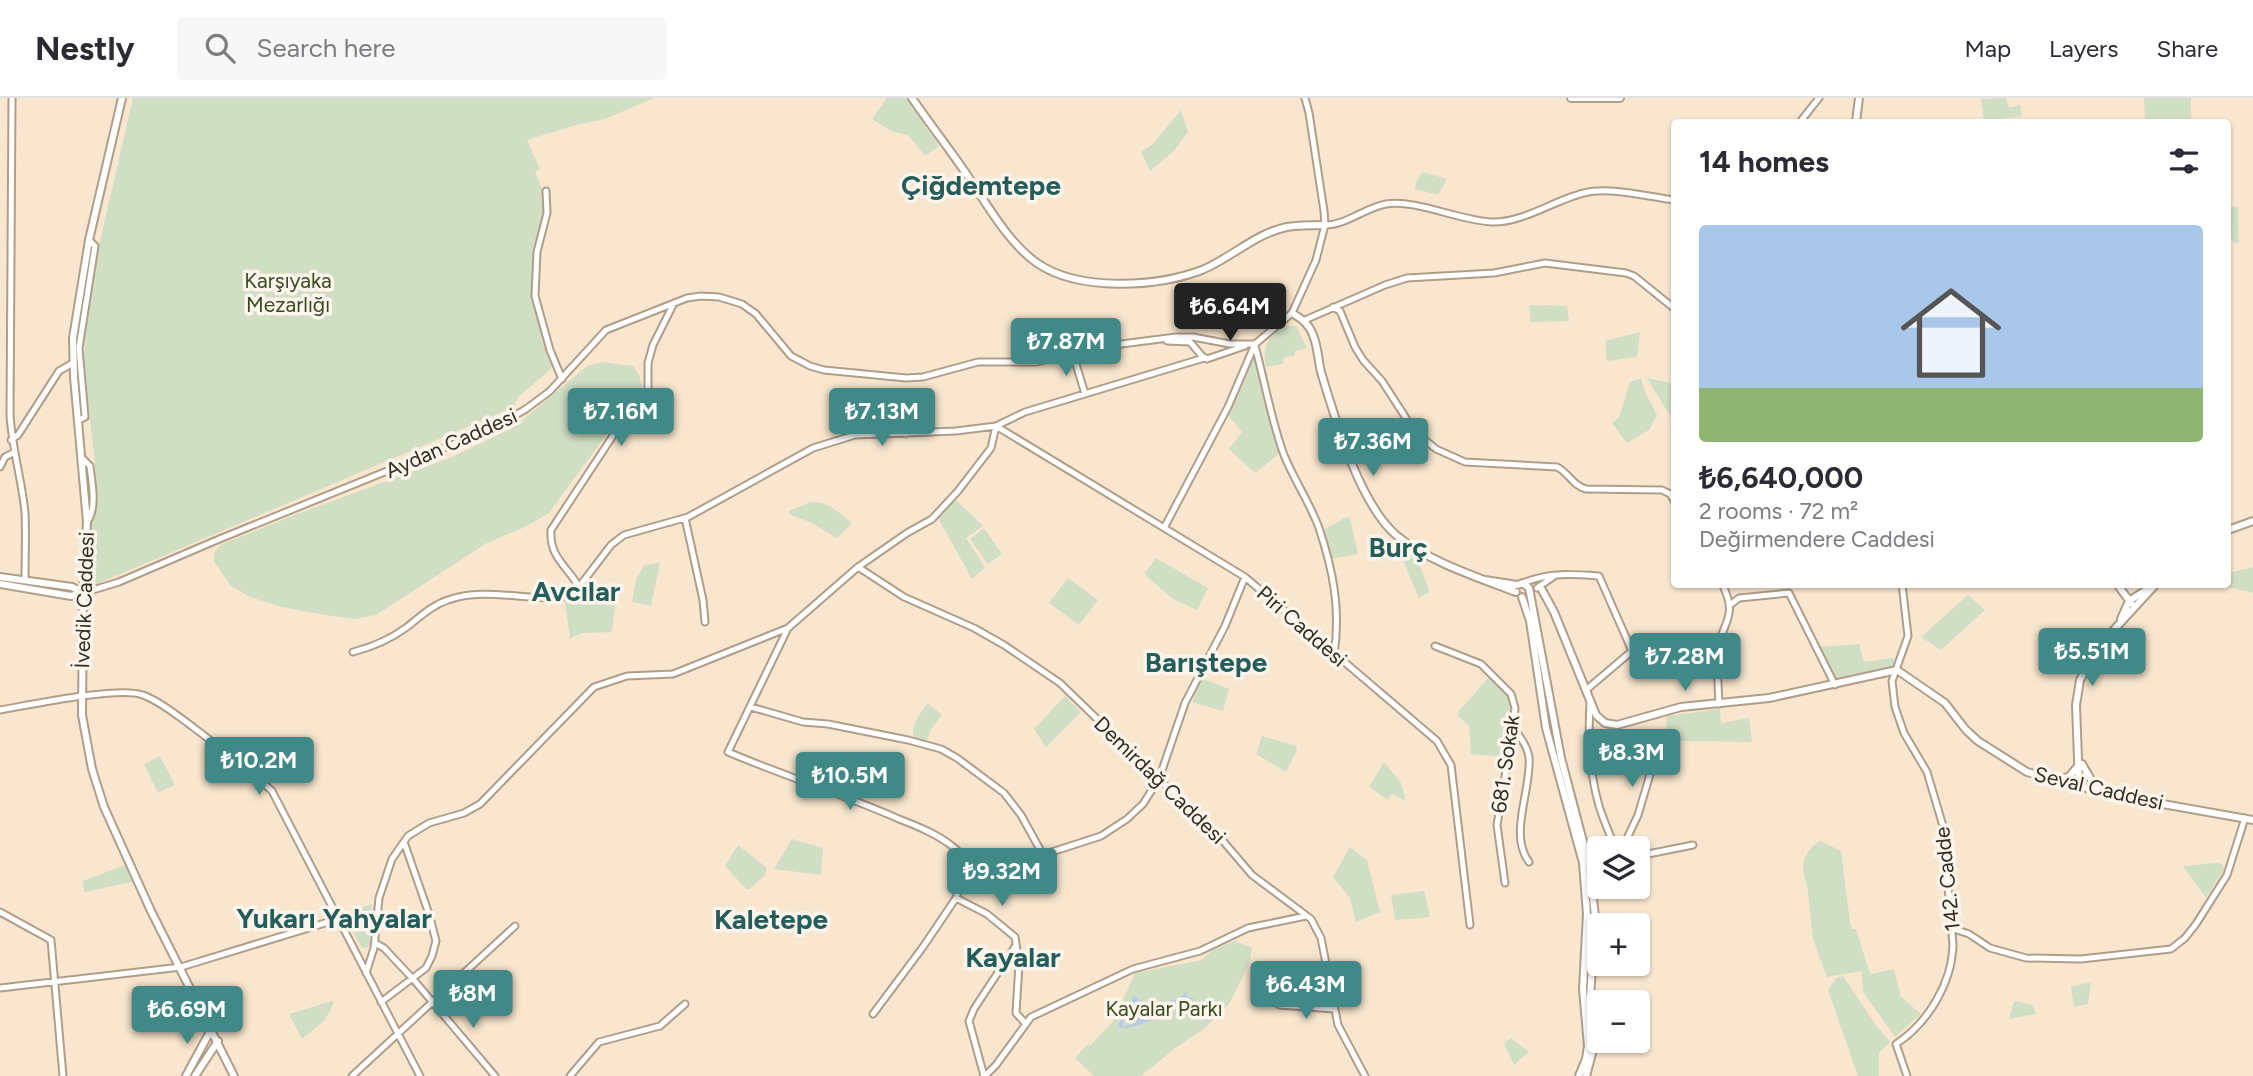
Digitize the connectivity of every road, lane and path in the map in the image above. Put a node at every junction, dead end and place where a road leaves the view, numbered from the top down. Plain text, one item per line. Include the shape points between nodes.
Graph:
1 (12, 98) edge
2 (122, 98) edge
3 (912, 98) edge
4 (1304, 98) edge
5 (1571, 98) edge
6 (1620, 98) edge
7 (1819, 98) edge
8 (1859, 98) edge
9 (1802, 119) edge
10 (1856, 119) edge
11 (546, 191) dead end
12 (1671, 199) edge
13 (1325, 225) junction
14 (674, 302) junction
15 (1671, 306) edge
16 (1333, 307) junction
17 (80, 310) junction
18 (1292, 313) junction
19 (1305, 320) junction
20 (1149, 340) junction
21 (1210, 340) junction
22 (1255, 344) junction
23 (1199, 351) junction
24 (1073, 354) junction
25 (1215, 355) junction
26 (1204, 358) junction
27 (73, 363) junction
28 (77, 377) junction
29 (562, 379) junction
30 (1085, 394) junction
31 (905, 417) dead end
32 (996, 426) junction
33 (906, 434) junction
34 (11, 440) junction
35 (13, 453) junction
36 (0, 467) edge
37 (1671, 496) edge
38 (685, 518) junction
39 (2253, 521) edge
40 (1164, 528) junction
41 (2231, 529) edge
42 (858, 567) junction
43 (1556, 576) junction
44 (0, 577) edge
45 (1245, 577) junction
46 (0, 583) edge
47 (25, 584) junction
48 (579, 587) junction
49 (1724, 588) edge
50 (1902, 588) edge
51 (2120, 588) edge
52 (2149, 588) edge
53 (2152, 588) edge
54 (1527, 589) junction
55 (83, 593) junction
56 (2132, 598) junction
57 (2138, 604) junction
58 (1730, 605) junction
59 (705, 622) dead end
60 (2119, 624) junction
61 (788, 628) junction
62 (1435, 646) dead end
63 (353, 652) dead end
64 (1334, 654) junction
65 (1897, 670) junction
66 (1835, 685) junction
67 (1718, 687) junction
68 (1586, 690) junction
69 (81, 697) junction
70 (1734, 702) junction
71 (1590, 703) junction
72 (1719, 704) junction
73 (1704, 705) junction
74 (751, 707) junction
75 (0, 710) edge
76 (1513, 728) junction
77 (1665, 745) dead end
78 (2080, 765) junction
79 (1158, 779) junction
80 (2048, 779) junction
81 (2081, 787) junction
82 (2101, 792) junction
83 (2249, 819) edge
84 (1610, 836) edge
85 (1628, 836) edge
86 (404, 842) junction
87 (1693, 845) dead end
88 (1650, 854) edge
89 (1042, 855) junction
90 (1529, 862) dead end
91 (1586, 864) junction
92 (974, 876) junction
93 (1505, 883) dead end
94 (956, 898) junction
95 (0, 912) edge
96 (1306, 916) junction
97 (338, 919) junction
98 (1470, 925) dead end
99 (515, 926) dead end
100 (1951, 928) junction
101 (375, 943) junction
102 (1016, 945) junction
103 (181, 967) junction
104 (366, 973) junction
105 (413, 979) junction
106 (55, 982) junction
107 (0, 988) edge
108 (381, 1002) junction
109 (432, 1002) junction
110 (685, 1004) dead end
111 (1279, 1005) dead end
112 (1334, 1009) junction
113 (873, 1014) dead end
114 (1026, 1024) junction
115 (212, 1028) junction
116 (398, 1034) junction
117 (218, 1041) junction
118 (208, 1054) junction
119 (224, 1055) junction
120 (490, 1074) edge
121 (63, 1076) edge
122 (186, 1076) edge
123 (195, 1076) edge
124 (234, 1076) edge
125 (352, 1076) edge
126 (420, 1076) edge
127 (570, 1076) edge
128 (984, 1076) edge
129 (1365, 1076) edge
130 (1579, 1076) edge
131 (1586, 1076) edge
132 (1907, 1076) edge

1 - 34 street
2 - 17 main road, İvedik Caddesi via 89,240
3 - 13 main road via 1023,250 1046,269 1067,276 1114,284 1157,282 1200,271 1286,227
4 - 13 street
5 - 6 main road
7 - 9 street
8 - 10 main road
11 - 29 street via 535,296
12 - 13 street via 1598,190 1493,222 1386,204
13 - 18 street via 1316,260
14 - 24 street, Aydan Caddesi via 701,296 742,304 791,356 824,370 916,378 978,362 1037,362
14 - 29 street, Aydan Caddesi via 606,330
14 - 48 street via 653,345 648,391 551,530 550,543
15 - 16 street via 1626,272 1545,263 1494,274 1407,278
16 - 19 street
16 - 37 street via 1340,311 1354,347 1406,420 1436,449 1465,462 1550,466 1561,469 1581,488 1662,490
17 - 27 main road, İvedik Caddesi
17 - 28 street
18 - 19 main road
18 - 22 street
19 - 54 main road via 1357,476 1395,535 1416,550 1485,580
20 - 21 street via 1185,336
20 - 23 street via 1187,341
20 - 24 street, Aydan Caddesi
21 - 22 street
21 - 23 street via 1202,342
21 - 25 street via 1217,347
22 - 25 street
22 - 40 street via 1228,407
22 - 64 street via 1277,434 1318,526 1337,598
23 - 26 street
24 - 30 street
25 - 26 street
26 - 30 street
27 - 28 main road, İvedik Caddesi
27 - 34 street via 59,371
28 - 55 main road, İvedik Caddesi via 87,522
29 - 55 street, Aydan Caddesi via 526,409 493,428
30 - 32 street
31 - 33 street
32 - 33 street
32 - 40 street, Piri Caddesi
32 - 42 street via 991,448 932,519
33 - 38 street via 855,435 813,449
34 - 35 street
35 - 36 street
35 - 47 street via 25,515
38 - 48 street via 624,535
38 - 59 street
39 - 41 main road
40 - 45 street, Piri Caddesi
42 - 61 street
42 - 79 street, Demirdağ Caddesi via 904,597 1004,645 1060,683
43 - 54 street
43 - 54 street via 1544,576
43 - 68 street via 1599,576 1632,651
44 - 47 main road
45 - 64 street, Piri Caddesi
45 - 79 street via 1185,703
46 - 47 main road
47 - 55 main road via 71,596
48 - 63 street via 577,593 566,597 470,594 448,600 387,639
49 - 58 street
50 - 65 street, 142. Cadde via 1908,636
51 - 56 main road
52 - 56 main road
53 - 57 main road
54 - 68 main road via 1550,599
54 - 91 main road via 1546,728
55 - 69 main road, İvedik Caddesi
56 - 57 main road
56 - 60 main road
57 - 60 main road
58 - 66 street via 1739,598 1789,593
58 - 67 street via 1718,652
60 - 78 main road via 2099,646 2080,680 2076,705
61 - 74 street
61 - 86 street via 673,674 627,676 594,687 480,804 429,822
62 - 76 street, 681. Sokak via 1481,664 1511,694
64 - 98 street, Piri Caddesi via 1437,741 1451,765
65 - 66 main road
65 - 80 main road, Seval Caddesi via 1945,703 1986,746 2019,768
65 - 100 street, 142. Cadde via 1892,681 1895,707 1927,772 1943,826
66 - 70 main road
67 - 70 street
67 - 72 street
67 - 73 street
68 - 71 main road
69 - 75 street
69 - 97 street via 142,694 247,768 272,791
69 - 103 main road, İvedik Caddesi via 87,747 104,807
70 - 72 main road
71 - 73 main road via 1605,723 1617,725
71 - 84 street via 1591,769
72 - 73 main road
74 - 89 street via 941,749 1004,793
74 - 92 street via 728,752 919,827 958,850
76 - 90 street via 1529,758 1520,833
76 - 93 street, 681. Sokak via 1497,825
77 - 85 street
78 - 80 main road via 2069,777
78 - 81 main road
78 - 82 main road
79 - 89 street via 1143,804 1101,836
79 - 96 street, Demirdağ Caddesi via 1252,875
80 - 81 main road, Seval Caddesi
81 - 82 main road, Seval Caddesi
82 - 83 main road, Seval Caddesi
83 - 100 street via 2227,875 2196,924 2171,948 2081,959 2026,958 1990,948
86 - 101 street via 392,859 379,898
86 - 105 street via 436,941 426,968
87 - 88 street
89 - 92 street
91 - 130 main road via 1583,989 1588,1046
91 - 131 main road via 1595,916 1590,999 1594,1046
92 - 94 street via 962,881
94 - 102 street via 1012,933
94 - 113 street
95 - 106 street via 51,940
96 - 112 street, Demirdağ Caddesi via 1321,938
96 - 114 street via 1232,933 1200,951 1121,974 1031,1017
97 - 103 street
97 - 104 street
99 - 109 street
100 - 132 street, 142. Cadde via 1953,963 1944,983 1923,1023 1896,1044
101 - 104 street
101 - 105 street
102 - 114 street via 1016,1013
102 - 128 street via 969,1021
103 - 106 street
103 - 115 main road, İvedik Caddesi
104 - 108 street
105 - 108 street
105 - 109 street
106 - 107 street
106 - 121 street
108 - 116 street
109 - 116 street
109 - 120 street
110 - 127 street via 660,1026 599,1042
111 - 112 street
112 - 129 street, Demirdağ Caddesi
114 - 128 street
115 - 117 main road, İvedik Caddesi
115 - 122 main road
116 - 125 street
116 - 126 street
117 - 118 main road
117 - 119 main road, İvedik Caddesi
118 - 119 main road
118 - 123 main road
119 - 124 main road, İvedik Caddesi

